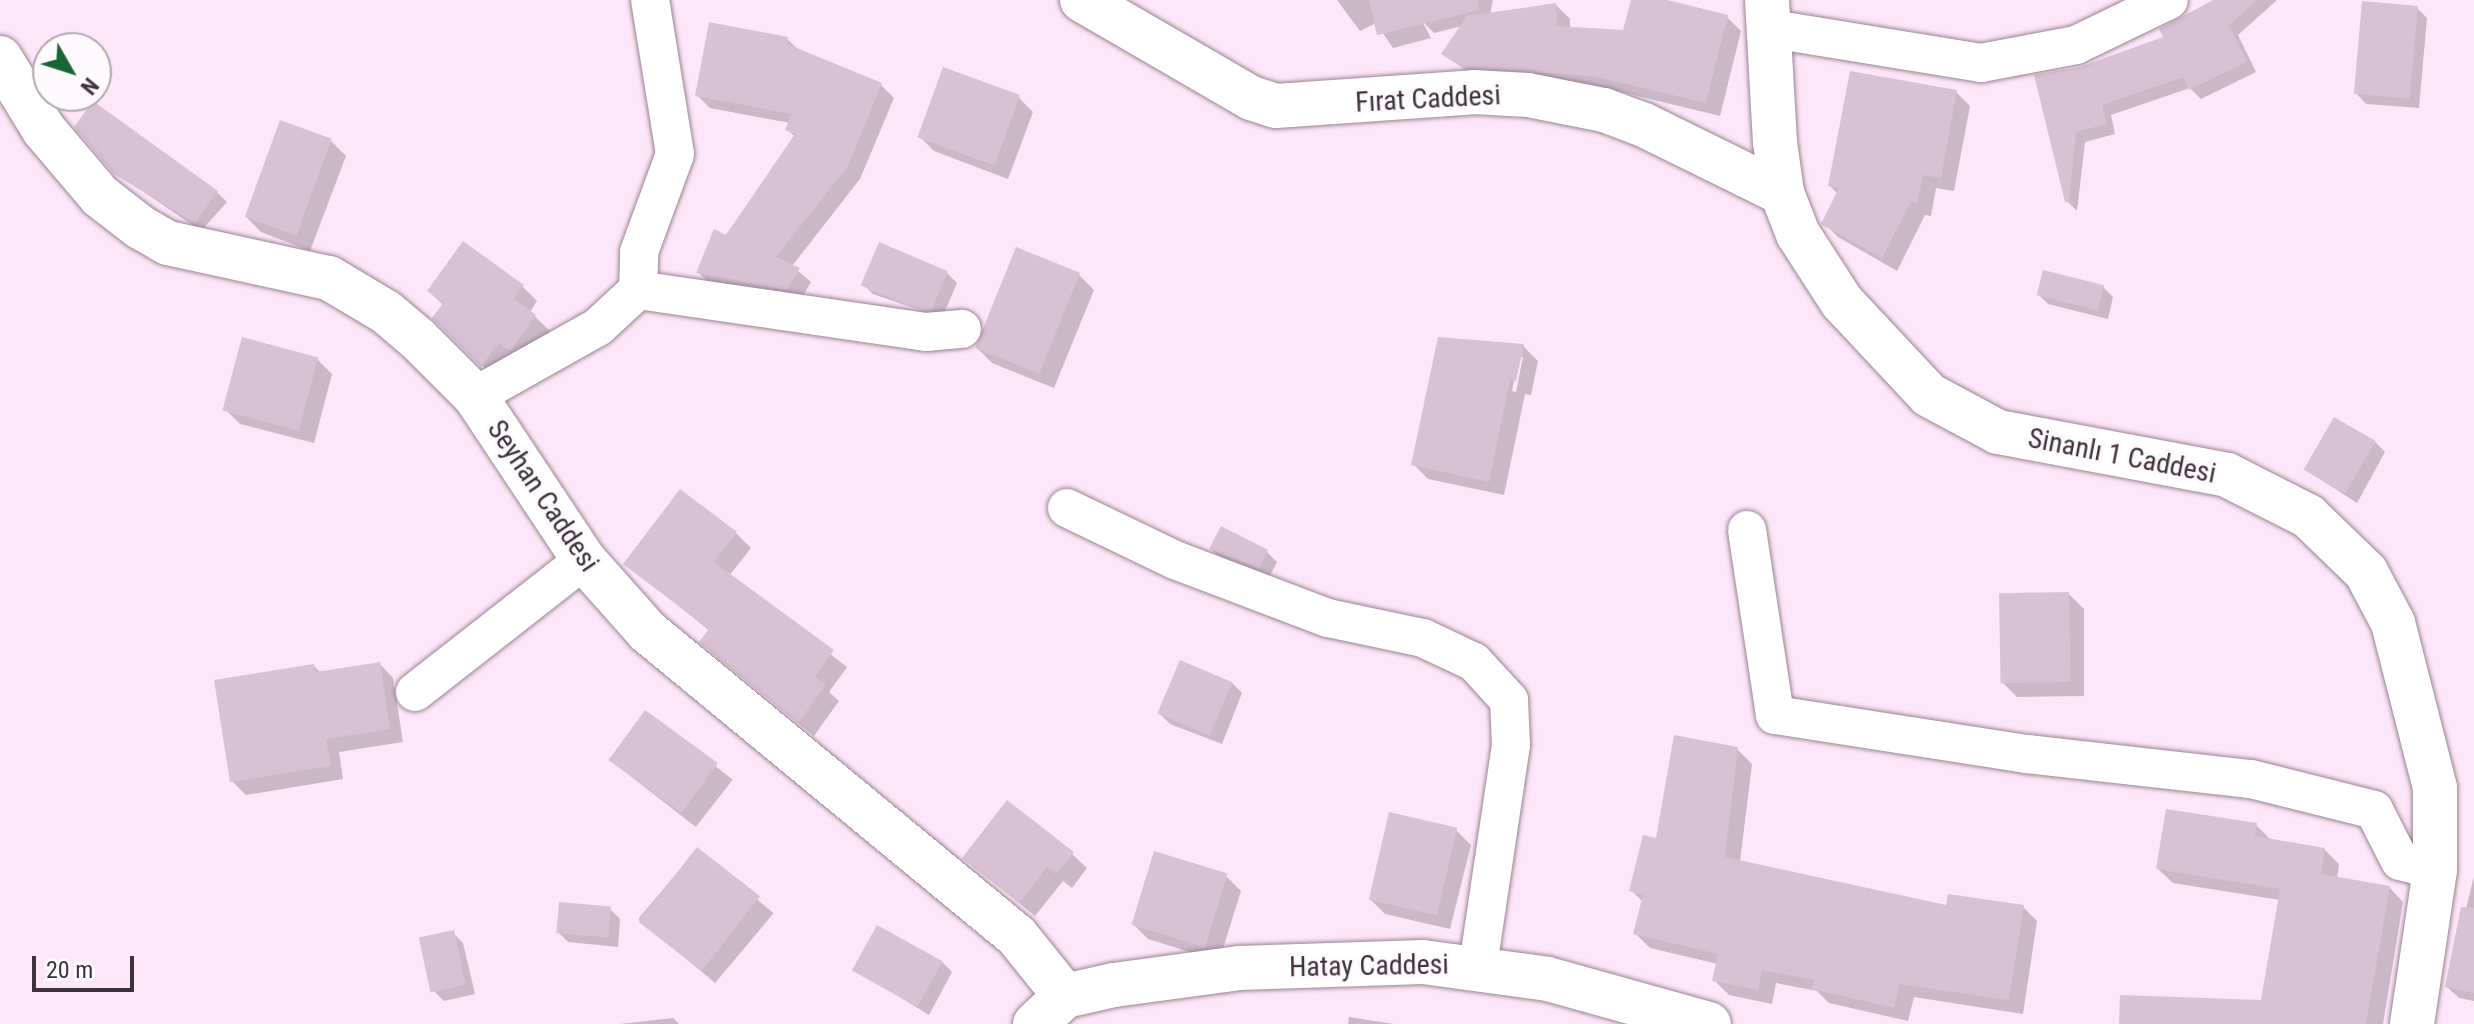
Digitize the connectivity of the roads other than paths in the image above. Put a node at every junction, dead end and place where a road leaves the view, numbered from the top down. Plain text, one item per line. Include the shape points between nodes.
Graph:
1 (650, 0) edge
2 (1082, 0) edge
3 (2169, 0) edge
4 (1770, 14) edge
5 (0, 58) edge
6 (1782, 193) junction
7 (638, 290) junction
8 (962, 329) dead end
9 (475, 396) junction
10 (1067, 508) dead end
11 (1747, 530) dead end
12 (584, 560) junction
13 (415, 692) dead end
14 (2435, 870) junction
15 (1478, 966) junction
16 (1050, 1010) edge
17 (1626, 1014) edge
18 (2408, 1021) edge
19 (1709, 1024) edge

1 - 7 street via 675,154 639,252
2 - 6 street, Fırat Caddesi via 1251,98 1276,106 1474,92 1528,95 1604,110 1644,125
3 - 4 street via 2076,45 1981,63
4 - 6 street, Sinanlı 1 Caddesi
5 - 9 street, Seyhan Caddesi via 44,130 100,196 140,227 168,243 329,278 386,312
6 - 14 street, Sinanlı 1 Caddesi via 1798,234 1842,302 1929,395 1966,418 2043,442 2227,475 2273,494 2339,542 2380,595 2411,682 2435,788
7 - 8 street via 926,332
7 - 9 street via 598,327
9 - 12 street, Seyhan Caddesi
10 - 15 street via 1175,560 1328,618 1423,638 1474,662 1509,700 1511,745
11 - 14 street via 1775,715 2027,754 2251,779 2374,810 2400,861
12 - 13 street
12 - 16 street, Seyhan Caddesi via 648,632 1016,935
14 - 18 street, Sinanlı 1 Caddesi
15 - 16 street, Hatay Caddesi via 1423,962 1239,968
15 - 17 street, Hatay Caddesi via 1548,979
17 - 19 street, Hatay Caddesi

